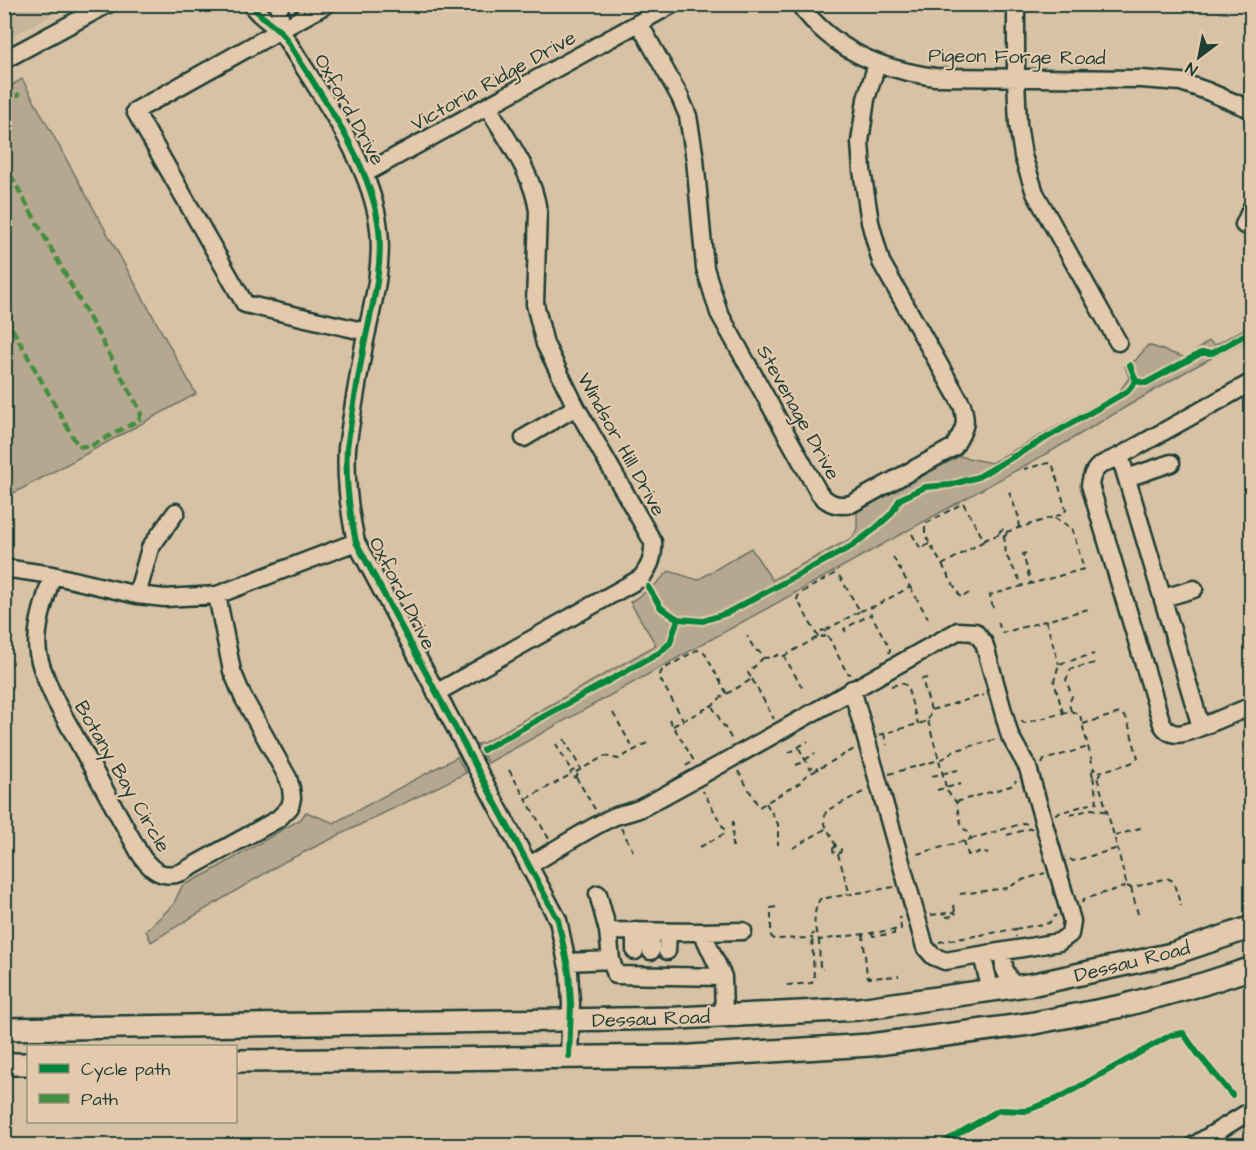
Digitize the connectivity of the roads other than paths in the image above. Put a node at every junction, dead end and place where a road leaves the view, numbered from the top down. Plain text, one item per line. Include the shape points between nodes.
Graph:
1 (108, 4) edge
2 (251, 4) edge
3 (279, 4) edge
4 (327, 4) edge
5 (673, 4) edge
6 (799, 4) edge
7 (1016, 4) edge
8 (639, 23) junction
9 (281, 30) junction
10 (4, 60) edge
11 (877, 64) junction
12 (1016, 79) junction
13 (488, 107) junction
14 (1251, 110) edge
15 (364, 174) junction
16 (1251, 207) edge
17 (1244, 225) dead end
18 (368, 332) junction
19 (1118, 342) dead end
20 (1251, 382) edge
21 (576, 407) junction
22 (524, 438) dead end
23 (1120, 456) junction
24 (1171, 464) dead end
25 (1127, 478) junction
26 (176, 512) dead end
27 (356, 542) junction
28 (4, 568) edge
29 (52, 575) junction
30 (1194, 589) dead end
31 (137, 595) junction
32 (217, 595) junction
33 (1163, 598) junction
34 (853, 682) junction
35 (436, 693) junction
36 (1251, 706) edge
37 (1201, 727) junction
38 (530, 865) junction
39 (598, 894) dead end
40 (1251, 927) edge
41 (608, 931) junction
42 (651, 932) junction
43 (702, 932) junction
44 (743, 932) dead end
45 (1003, 952) junction
46 (982, 955) junction
47 (611, 960) junction
48 (567, 962) junction
49 (651, 964) junction
50 (1251, 968) edge
51 (723, 977) junction
52 (1013, 987) junction
53 (985, 991) junction
54 (724, 1016) junction
55 (570, 1020) junction
56 (4, 1029) edge
57 (569, 1056) junction
58 (237, 1061) edge
59 (4, 1064) edge
60 (27, 1064) edge
61 (1247, 1113) dead end
62 (1193, 1146) edge

1 - 10 street
2 - 9 street via 256,14
3 - 9 street
4 - 9 street
5 - 8 street, Victoria Ridge Drive
6 - 11 street, Pigeon Forge Road via 840,44
7 - 12 street
8 - 11 street, Stevenage Drive via 688,116 705,268 719,314 819,494 834,505 843,506 954,447 967,421 962,405 881,261 870,222 860,142 866,99
8 - 13 street, Victoria Ridge Drive
9 - 15 street, Oxford Drive via 350,143
9 - 18 street via 135,111 245,304
11 - 12 street, Pigeon Forge Road via 906,73
12 - 14 street, Pigeon Forge Road via 1181,82
12 - 19 street via 1023,156 1035,193
13 - 15 street, Victoria Ridge Drive
13 - 21 street, Windsor Hill Drive via 536,196 535,304 545,344
15 - 18 street, Oxford Drive via 375,204 381,249
16 - 17 street
18 - 27 street, Oxford Drive via 346,448 348,504
20 - 23 street
21 - 22 street
21 - 35 street, Windsor Hill Drive via 653,542 650,566 641,578
23 - 25 street
23 - 37 street via 1095,468 1090,485 1166,730 1184,734
24 - 25 street
25 - 33 street
26 - 31 street via 150,548
27 - 32 street
27 - 35 street, Oxford Drive
28 - 29 street
29 - 31 street
29 - 32 street, Botany Bay Circle via 38,643 47,683 139,852 154,871 167,875 182,872 278,819 290,807 292,798 288,778 232,671
30 - 33 street
31 - 32 street
33 - 37 street
34 - 38 street via 640,808 613,817
34 - 45 street via 957,631 975,632 984,643 1010,736 1028,768 1072,921 1070,934 1059,942
34 - 46 street via 925,946 933,956 945,961
35 - 38 street, Oxford Drive
36 - 37 street
38 - 48 street, Oxford Drive via 558,920
39 - 41 street
40 - 52 main road, Dessau Road via 1172,954
41 - 42 street
41 - 47 street
42 - 43 street
42 - 49 street
42 - 49 street
43 - 44 street
43 - 51 street
45 - 46 street
45 - 52 street via 1004,968
46 - 53 street via 988,979
47 - 48 street
47 - 49 street via 616,975
48 - 55 street, Oxford Drive
49 - 51 street
50 - 57 main road, Dessau Road via 1122,1006 1029,1024 870,1045 691,1056
51 - 54 street
52 - 53 main road, Dessau Road
53 - 54 main road, Dessau Road via 859,1009
54 - 55 main road, Dessau Road
55 - 56 main road, Dessau Road
55 - 57 street, Oxford Drive
57 - 58 main road, Dessau Road
59 - 60 main road
61 - 62 street

